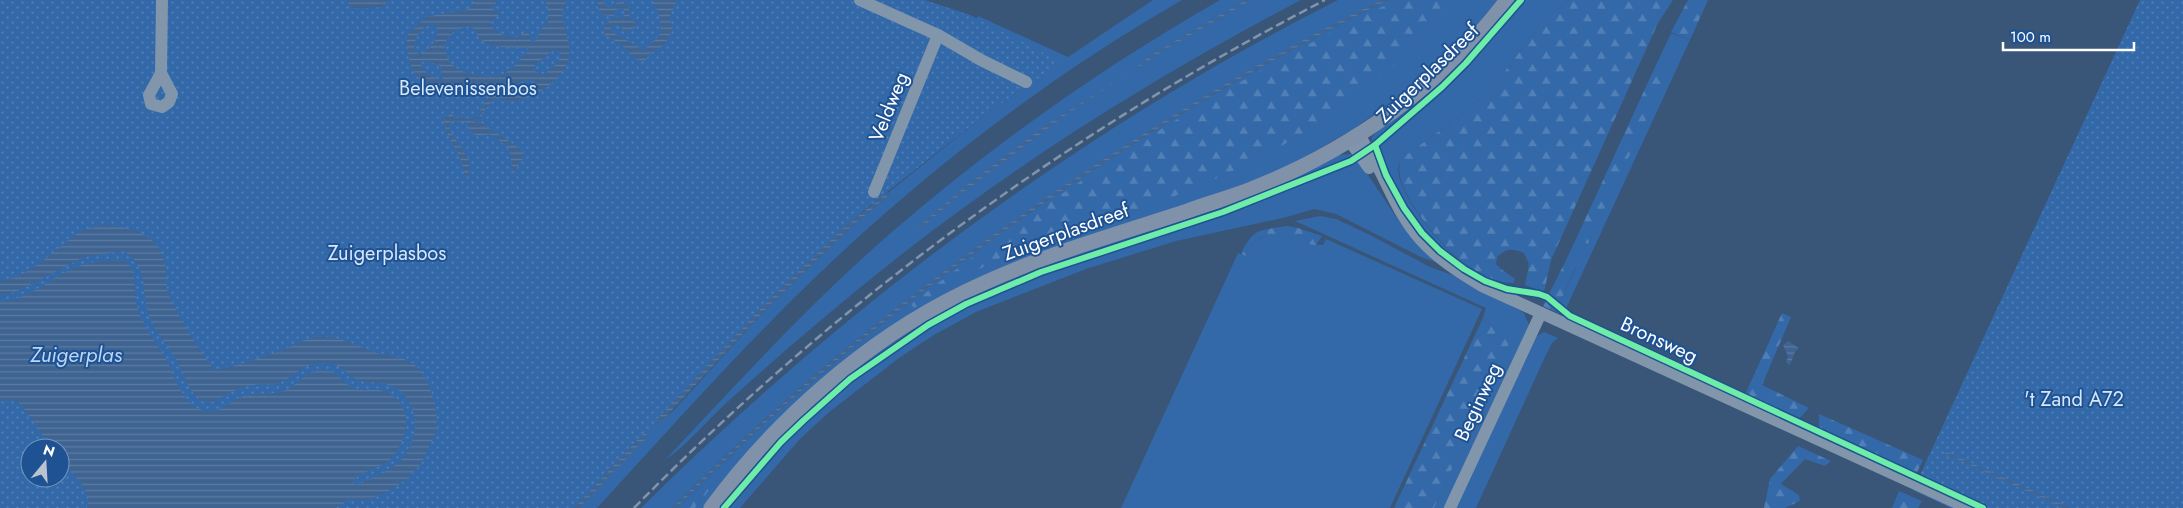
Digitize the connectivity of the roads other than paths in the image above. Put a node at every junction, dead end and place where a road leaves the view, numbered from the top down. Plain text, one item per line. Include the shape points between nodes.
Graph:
1 (162, 0) edge
2 (860, 0) edge
3 (1507, 0) edge
4 (938, 35) junction
5 (161, 73) dead end
6 (1026, 82) dead end
7 (1354, 137) junction
8 (874, 192) dead end
9 (1541, 313) junction
10 (711, 508) edge
11 (1450, 508) edge
12 (1968, 508) edge

1 - 5 street
2 - 4 street
3 - 7 main road, Zuigerplasdreef via 1469,44 1422,89
4 - 6 street
4 - 8 street, Veldweg
7 - 9 street, Bronsweg via 1380,184 1413,230 1447,264 1482,286
7 - 10 main road, Zuigerplasdreef via 1249,191 1019,269 955,298 881,342 837,376 788,419
9 - 11 street, Beginweg
9 - 12 street, Bronsweg

